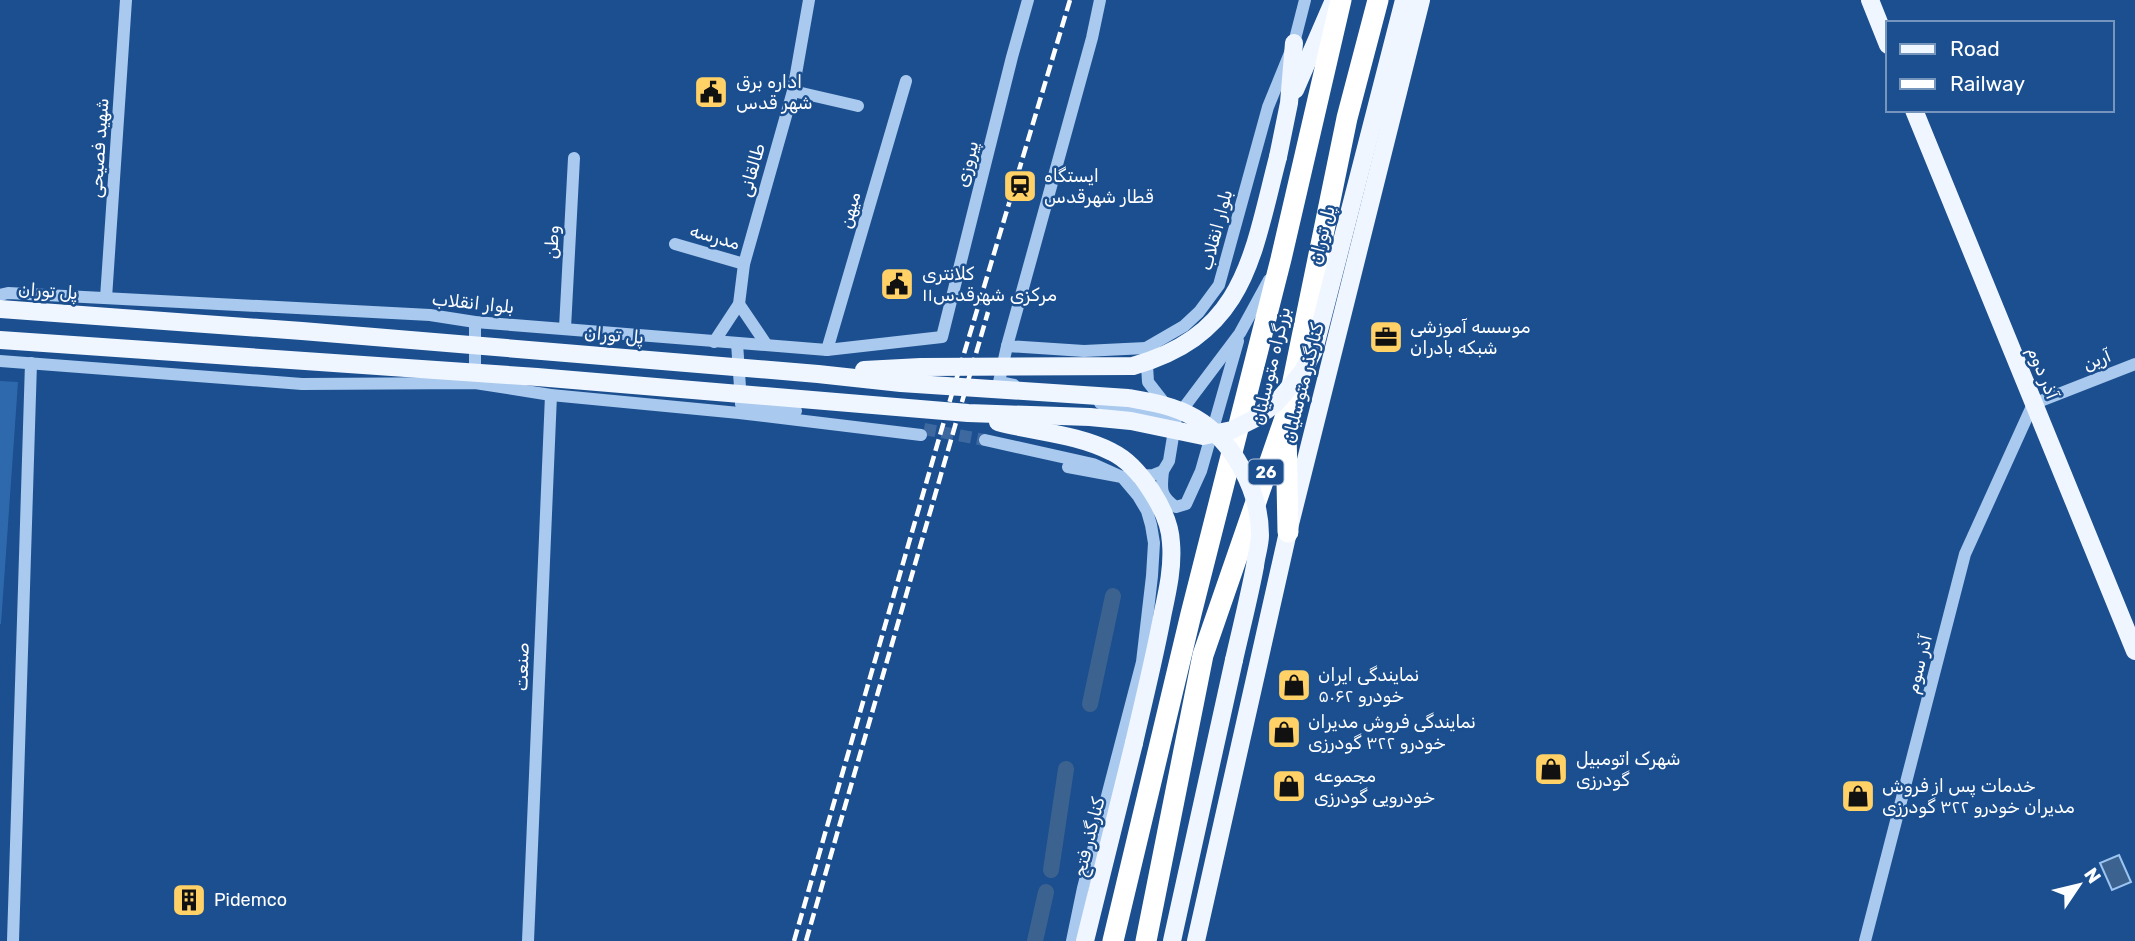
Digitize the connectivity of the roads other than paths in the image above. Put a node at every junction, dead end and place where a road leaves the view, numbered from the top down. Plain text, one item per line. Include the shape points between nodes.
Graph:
1 (126, 0) edge
2 (809, 0) edge
3 (1028, 0) edge
4 (1100, 0) edge
5 (1305, 0) edge
6 (1334, 0) edge
7 (1341, 0) edge
8 (1378, 0) edge
9 (1404, 0) edge
10 (1420, 0) edge
11 (1870, 0) edge
12 (1886, 40) edge
13 (1294, 43) junction
14 (905, 81) dead end
15 (793, 92) junction
16 (1289, 103) junction
17 (858, 106) dead end
18 (1915, 112) edge
19 (574, 159) dead end
20 (675, 244) dead end
21 (1281, 259) junction
22 (744, 264) junction
23 (0, 295) edge
24 (106, 298) junction
25 (739, 304) junction
26 (0, 309) edge
27 (475, 322) junction
28 (565, 328) junction
29 (1240, 334) junction
30 (942, 337) joint
31 (0, 340) edge
32 (714, 342) junction
33 (737, 343) junction
34 (766, 344) junction
35 (1007, 346) junction
36 (1146, 348) junction
37 (827, 350) junction
38 (0, 361) edge
39 (31, 363) junction
40 (2135, 364) edge
41 (818, 373) junction
42 (475, 383) junction
43 (551, 395) junction
44 (2033, 404) junction
45 (740, 408) junction
46 (968, 413) junction
47 (1286, 415) junction
48 (1175, 418) junction
49 (922, 432) tunnel mouth
50 (983, 443) tunnel mouth
51 (1163, 471) junction
52 (1122, 477) junction
53 (1288, 532) junction
54 (2135, 651) edge
55 (1134, 743) joint
56 (13, 941) edge
57 (528, 941) edge
58 (1072, 941) edge
59 (1085, 941) edge
60 (1113, 941) edge
61 (1146, 941) edge
62 (1172, 941) edge
63 (1196, 941) edge
64 (1866, 941) edge

1 - 24 street, شهید فصیحی
2 - 15 street, طالقانی
3 - 30 street, پیروزی
4 - 35 street
5 - 13 street, بلوار انقلاب
6 - 16 main road
7 - 21 highway, بزرگراه متوسلیان / 26
8 - 47 highway, بزرگراه متوسلیان / 26 via 1348,118
9 - 46 main road, پل توران, bridge via 1314,350 1277,402 1232,430 1203,436 1131,421
10 - 53 main road, کنارگذر متوسلیان
11 - 12 main road
13 - 16 main road
13 - 36 street, بلوار انقلاب via 1268,107 1219,285 1184,326
14 - 37 street, میهن
15 - 17 street
15 - 22 street, طالقانی
16 - 41 main road, bridge via 1249,268 1219,317 1189,342 1133,366 921,367
18 - 44 main road, آذر دوم
19 - 28 street, وطن
20 - 22 street, مدرسه
21 - 29 street
21 - 60 highway, بزرگراه متوسلیان / 26
22 - 25 street, طالقانی
23 - 24 street, بلوار انقلاب
24 - 27 street, بلوار انقلاب via 430,315
25 - 32 street, طالقانی
25 - 34 street
26 - 41 main road, پل توران, bridge
27 - 28 street, بلوار انقلاب
27 - 42 street
28 - 32 street, بلوار انقلاب
29 - 48 street
29 - 51 street via 1201,471 1186,504 1176,507 1166,500 1161,488
30 - 37 street, بلوار انقلاب
31 - 46 main road, پل توران, bridge via 551,378
32 - 33 street, بلوار انقلاب
33 - 34 street, بلوار انقلاب
33 - 45 street
34 - 37 street, بلوار انقلاب
35 - 36 street via 1084,351
35 - 48 street via 999,382
36 - 48 street via 1148,382
38 - 39 street
39 - 42 street via 302,384
39 - 56 street
40 - 44 street, آرین
41 - 62 main road, پل توران, bridge via 1166,405 1208,427 1242,469 1252,488 1260,535
42 - 43 street
43 - 45 street
43 - 57 street, صنعت
44 - 54 main road, آذر دوم
44 - 64 street, آذر سوم via 1965,554
45 - 49 street
46 - 55 main road, پل توران, bridge via 1113,452 1133,468 1162,511 1171,540 1170,574
47 - 53 highway
47 - 61 highway, بزرگراه متوسلیان / 26 via 1203,655
48 - 51 street via 1169,461
50 - 52 street
51 - 52 street
52 - 58 street via 1152,525 1152,576 1142,662
53 - 63 main road, کنارگذر متوسلیان
55 - 59 main road, کنارگذر فتح

